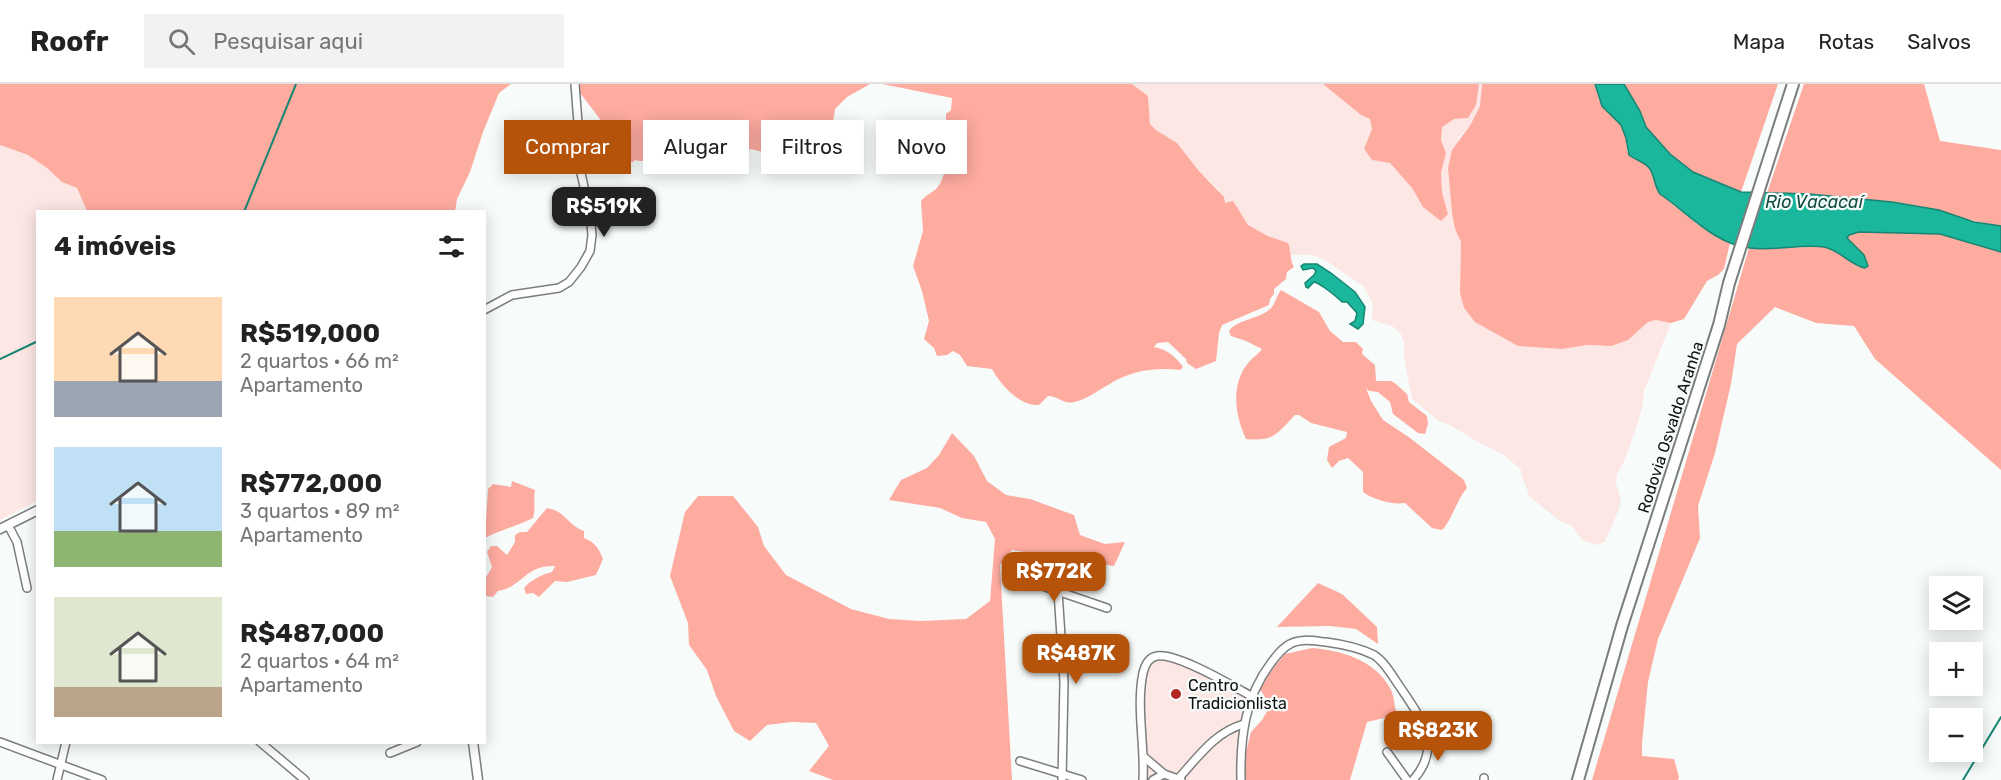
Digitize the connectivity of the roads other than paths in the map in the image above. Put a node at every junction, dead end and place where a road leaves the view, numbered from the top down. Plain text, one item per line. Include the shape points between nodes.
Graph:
1 (575, 84) edge
2 (1793, 84) edge
3 (486, 309) edge
4 (36, 511) edge
5 (4, 527) edge
6 (1010, 575) dead end
7 (27, 588) dead end
8 (1058, 591) junction
9 (1107, 608) dead end
10 (1251, 696) junction
11 (1244, 724) junction
12 (0, 742) edge
13 (66, 744) edge
14 (262, 744) edge
15 (412, 744) edge
16 (473, 744) edge
17 (1387, 752) dead end
18 (390, 753) dead end
19 (1144, 757) junction
20 (1020, 761) dead end
21 (61, 765) junction
22 (1164, 774) junction
23 (1062, 776) edge
24 (1180, 779) edge
25 (57, 780) edge
26 (102, 780) edge
27 (305, 780) edge
28 (478, 780) edge
29 (1082, 780) edge
30 (1143, 780) edge
31 (1153, 780) edge
32 (1241, 780) edge
33 (1407, 780) edge
34 (1413, 780) edge
35 (1578, 780) edge

1 - 3 street via 575,147 590,213 590,251 569,282 551,290 512,295
2 - 35 highway, Rodovia Osvaldo Aranha via 1622,626
4 - 5 street
5 - 7 street via 17,542
6 - 8 street
8 - 9 street
8 - 23 street via 1064,682
10 - 11 street
10 - 19 street via 1173,657 1158,655 1149,659 1143,670 1141,692
10 - 34 street via 1261,675 1291,643 1305,640 1339,644 1375,656 1427,731 1426,762
11 - 24 street via 1223,732
11 - 32 street
12 - 21 street
13 - 21 street
14 - 27 street
15 - 18 street
16 - 28 street
17 - 33 street
19 - 22 street
19 - 30 street
20 - 23 street
21 - 25 street
21 - 26 street
22 - 24 street
22 - 31 street
23 - 29 street

